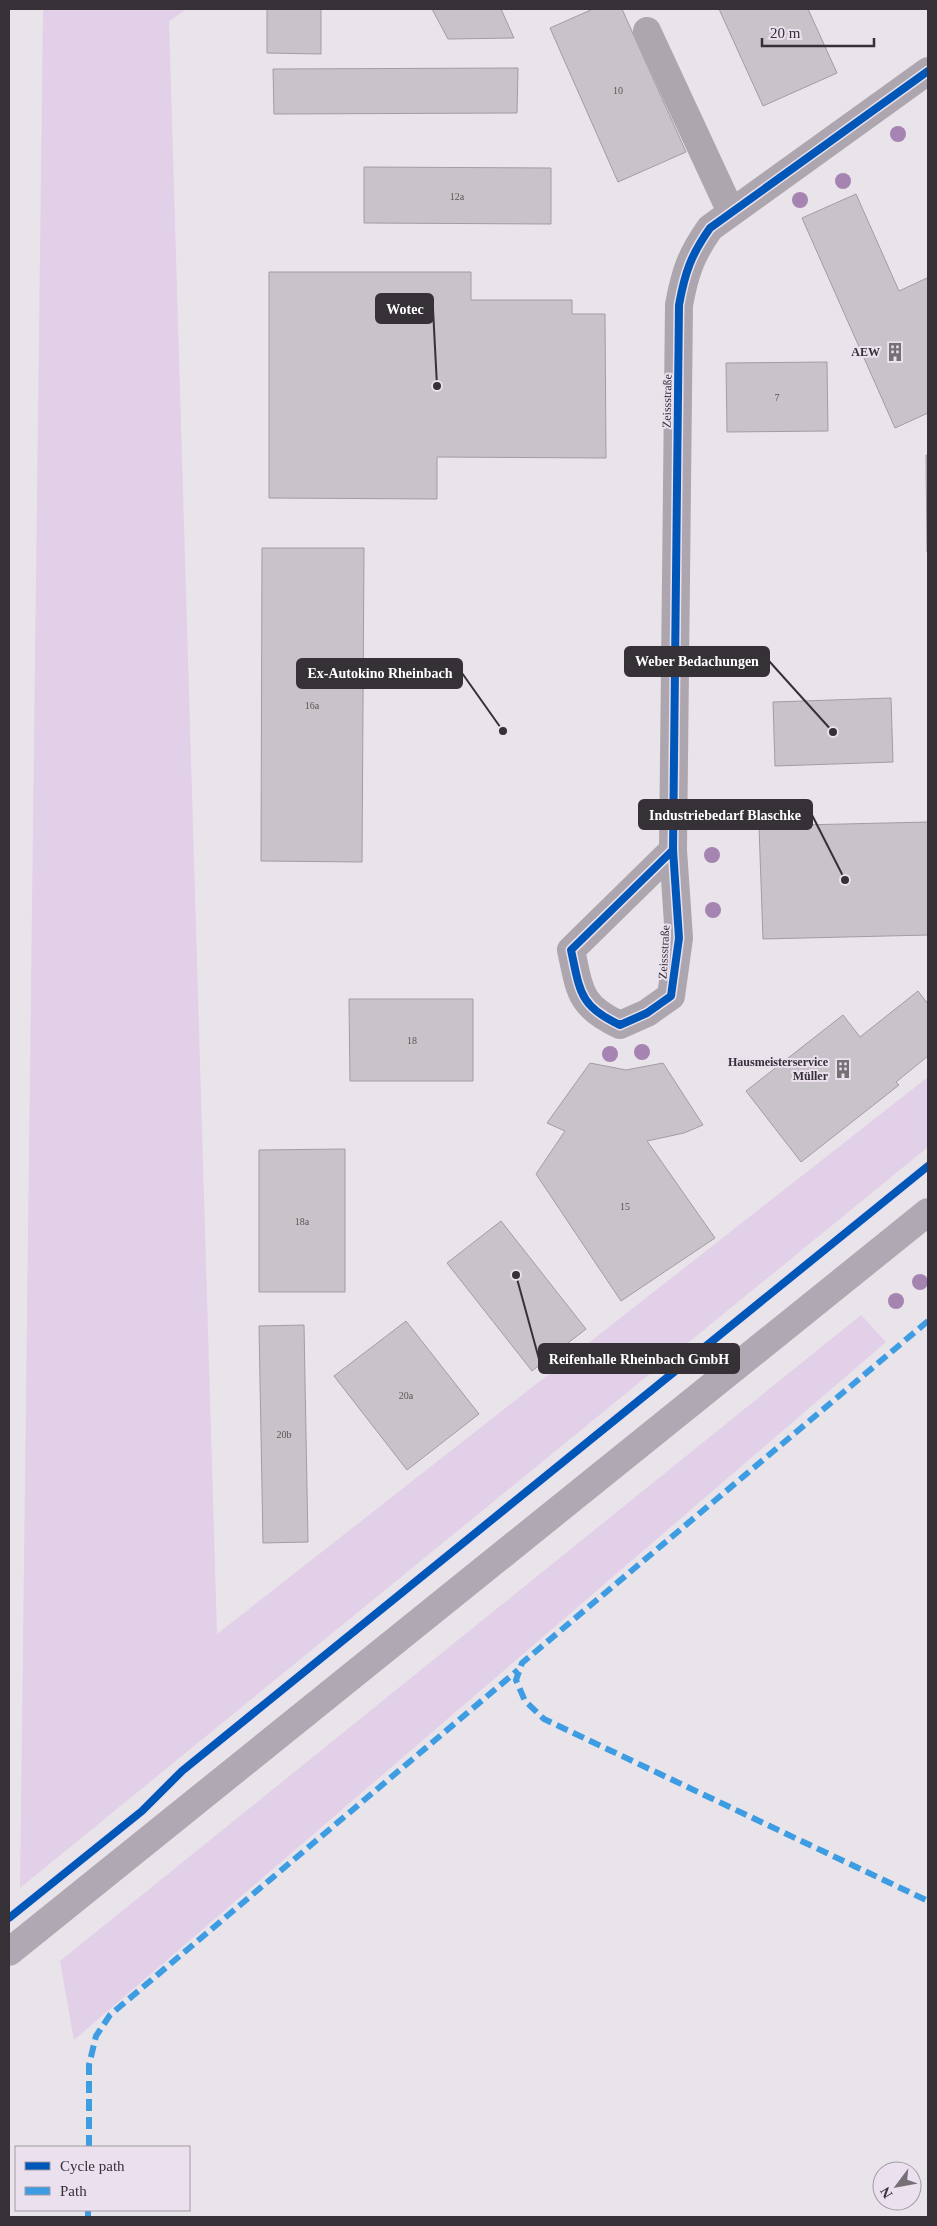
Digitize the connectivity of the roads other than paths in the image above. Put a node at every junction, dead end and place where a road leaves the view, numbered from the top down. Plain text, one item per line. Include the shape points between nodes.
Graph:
1 (647, 31) dead end
2 (928, 71) edge
3 (731, 212) junction
4 (673, 850) junction
5 (928, 1212) edge
6 (9, 1952) edge

1 - 3 street
2 - 3 street, Zeissstraße
3 - 4 street, Zeissstraße via 710,228 695,250 684,276 679,304
4 - 4 street, Zeissstraße via 571,950 587,1005 620,1025 647,1013 671,996 679,938
5 - 6 main road

